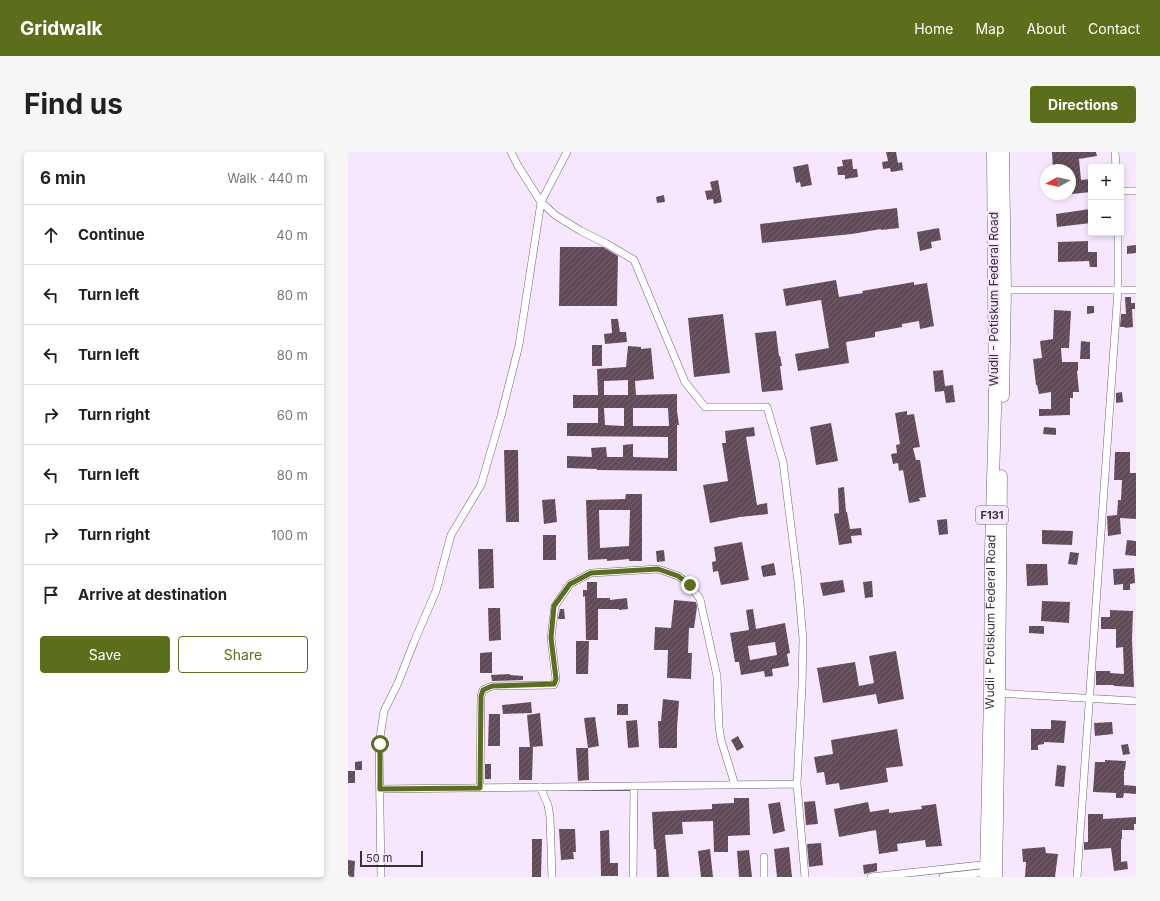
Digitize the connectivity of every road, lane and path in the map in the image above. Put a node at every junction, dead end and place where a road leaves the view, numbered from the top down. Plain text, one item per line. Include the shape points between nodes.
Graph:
1 (511, 152) edge
2 (567, 152) edge
3 (993, 152) edge
4 (1003, 152) edge
5 (1115, 152) edge
6 (1116, 164) edge
7 (1124, 191) edge
8 (1136, 191) edge
9 (541, 202) junction
10 (1118, 236) edge
11 (1118, 289) junction
12 (1004, 290) junction
13 (1136, 290) edge
14 (999, 304) junction
15 (994, 693) junction
16 (1088, 698) junction
17 (1136, 701) edge
18 (797, 784) junction
19 (735, 785) junction
20 (634, 786) junction
21 (540, 787) junction
22 (480, 788) junction
23 (380, 789) junction
24 (764, 857) dead end
25 (991, 871) edge
26 (381, 877) edge
27 (552, 877) edge
28 (633, 877) edge
29 (764, 877) edge
30 (805, 877) edge
31 (871, 877) edge
32 (943, 877) edge
33 (1077, 877) edge

1 - 9 street
2 - 9 street
3 - 14 main road, Wudil - Potiskum Federal Road / F131
4 - 12 main road, Wudil - Potiskum Federal Road / F131
5 - 6 street
7 - 8 street
9 - 18 street via 555,216 634,260 685,382 704,407 767,407 783,462 798,582 802,686
9 - 23 street via 519,345 501,416 481,485 451,535 436,591 384,711 380,744
10 - 11 street
11 - 12 street
11 - 13 street
11 - 16 street
12 - 14 main road, Wudil - Potiskum Federal Road / F131
14 - 15 main road, Wudil - Potiskum Federal Road / F131 via 1001,492
15 - 16 street
15 - 25 main road, Wudil - Potiskum Federal Road / F131
16 - 17 street
16 - 33 street
18 - 19 street
18 - 30 street
19 - 20 street
19 - 22 street via 721,740 717,676 700,599 690,585 678,576 658,569 591,573 570,584 554,606 551,638 556,679 554,684 492,686 483,690
20 - 21 street
20 - 28 street
21 - 22 street
21 - 27 street via 550,817
22 - 23 street
23 - 26 street
24 - 29 street
25 - 31 street
25 - 32 street

